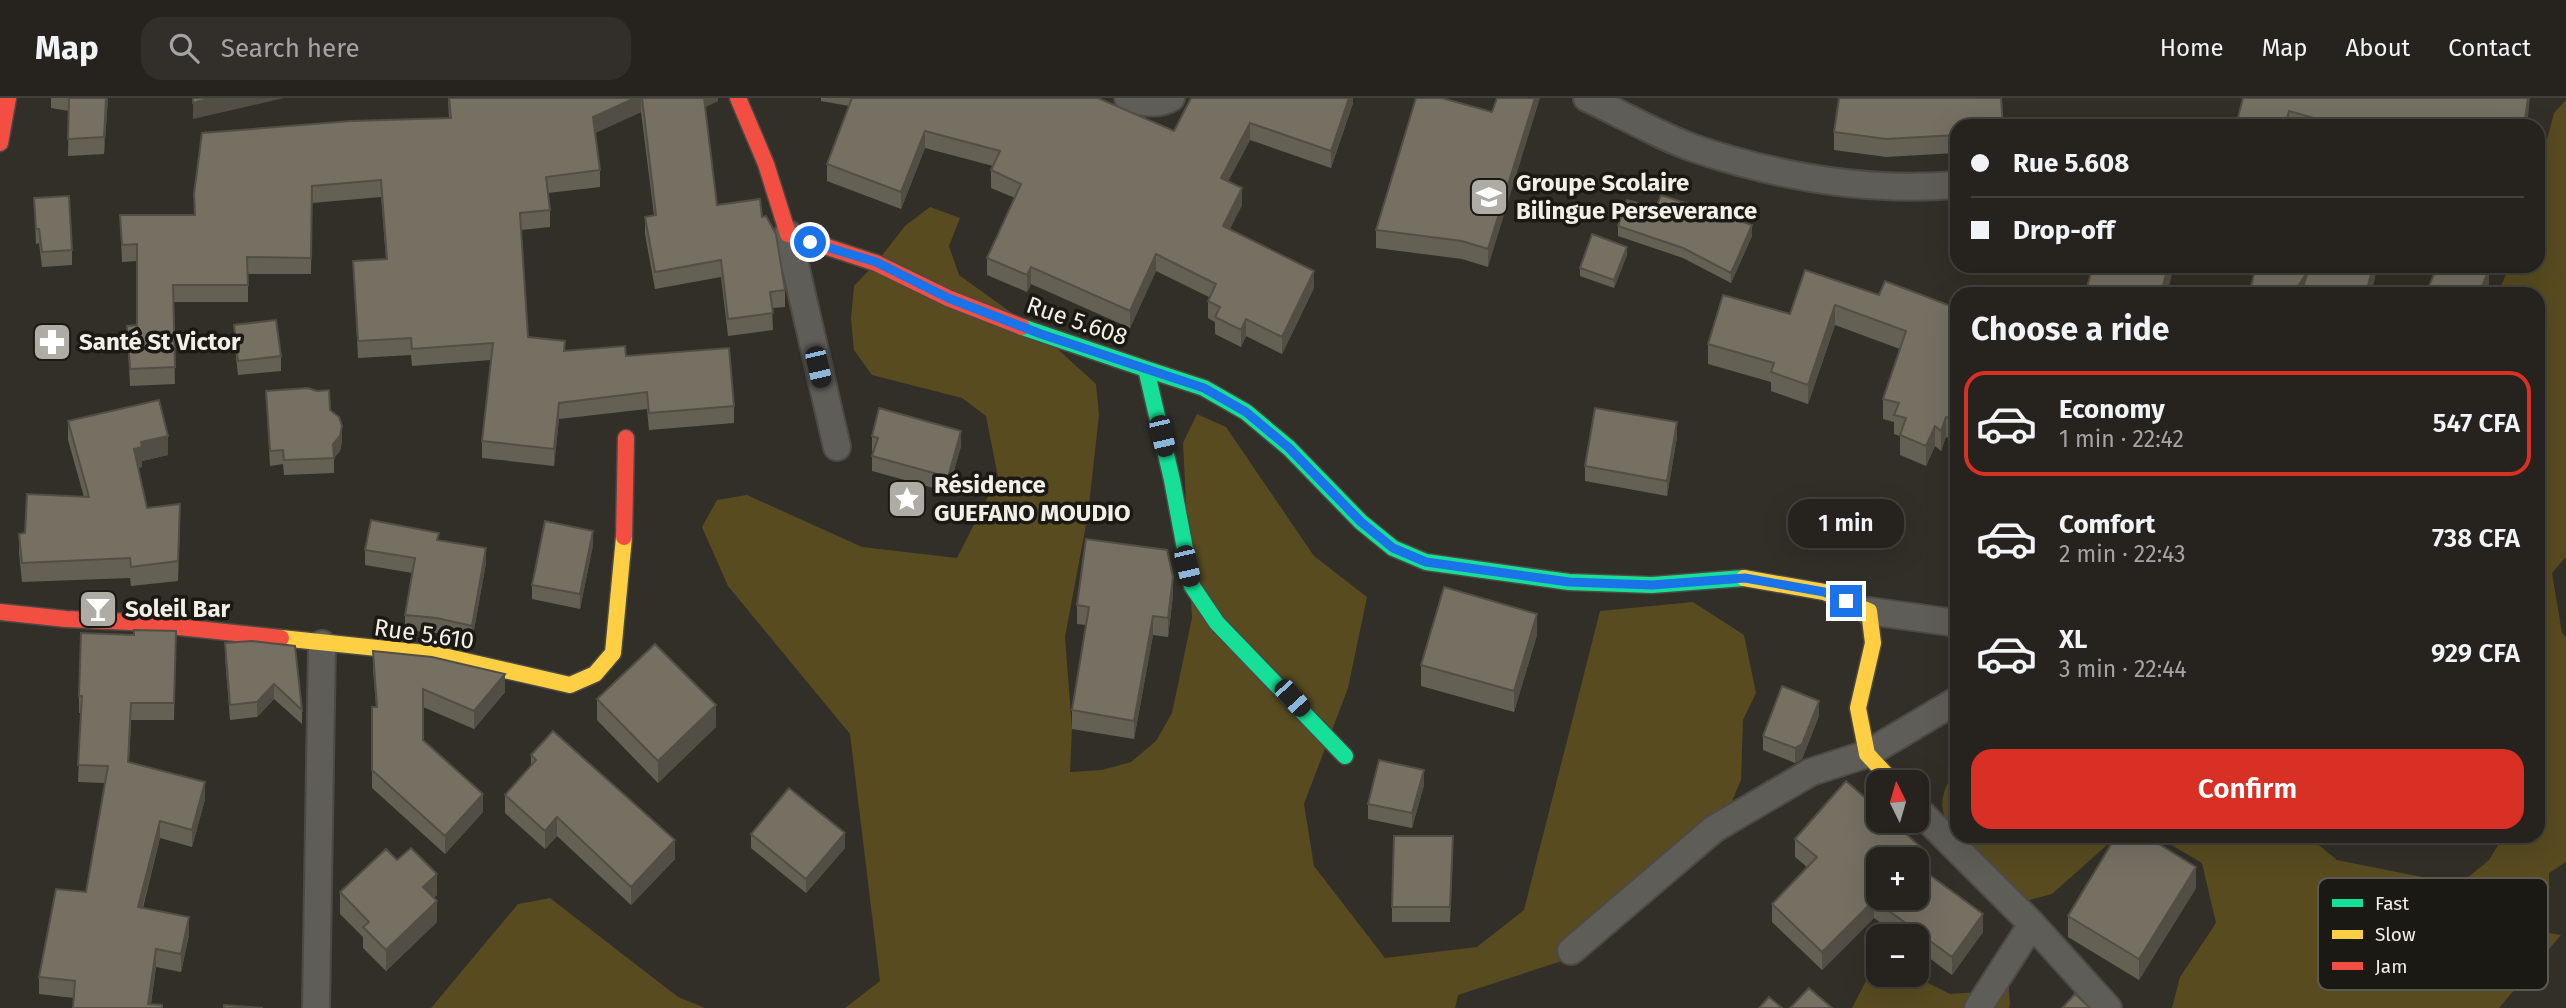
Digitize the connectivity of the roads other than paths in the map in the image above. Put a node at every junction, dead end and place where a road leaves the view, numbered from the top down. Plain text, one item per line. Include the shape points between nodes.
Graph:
1 (8, 98) edge
2 (738, 98) edge
3 (1128, 98) edge
4 (1171, 98) edge
5 (1587, 98) edge
6 (1634, 109) edge
7 (0, 143) edge
8 (1950, 185) edge
9 (788, 234) junction
10 (1146, 369) junction
11 (625, 438) dead end
12 (837, 447) dead end
13 (1869, 611) junction
14 (0, 612) edge
15 (1950, 622) edge
16 (322, 643) junction
17 (1950, 705) edge
18 (1867, 754) junction
19 (1345, 756) dead end
20 (1882, 770) edge
21 (1929, 821) edge
22 (1950, 842) edge
23 (1951, 843) edge
24 (2032, 925) junction
25 (1571, 951) dead end
26 (316, 1008) edge
27 (1978, 1008) edge
28 (2108, 1008) edge

1 - 7 street
2 - 9 street via 766,164
3 - 4 street via 1145,103
5 - 6 street
6 - 8 street via 1661,135 1698,150 1824,182
9 - 10 street, Rue 5.608 via 876,262 948,298
9 - 12 street
10 - 13 street via 1204,388 1246,412 1289,448 1361,522 1393,548 1426,562 1569,582 1652,585 1745,578 1824,592
10 - 19 street, Rue 5.608 via 1192,586 1217,623
11 - 16 street, Rue 5.610 via 624,550 613,653 592,678 570,685 435,654
13 - 15 street
13 - 18 street via 1873,643 1858,708
14 - 16 street, Rue 5.610
16 - 26 street
17 - 18 street
18 - 20 street
18 - 25 street via 1811,772 1714,829
21 - 22 street
23 - 24 street
24 - 27 street
24 - 28 street

